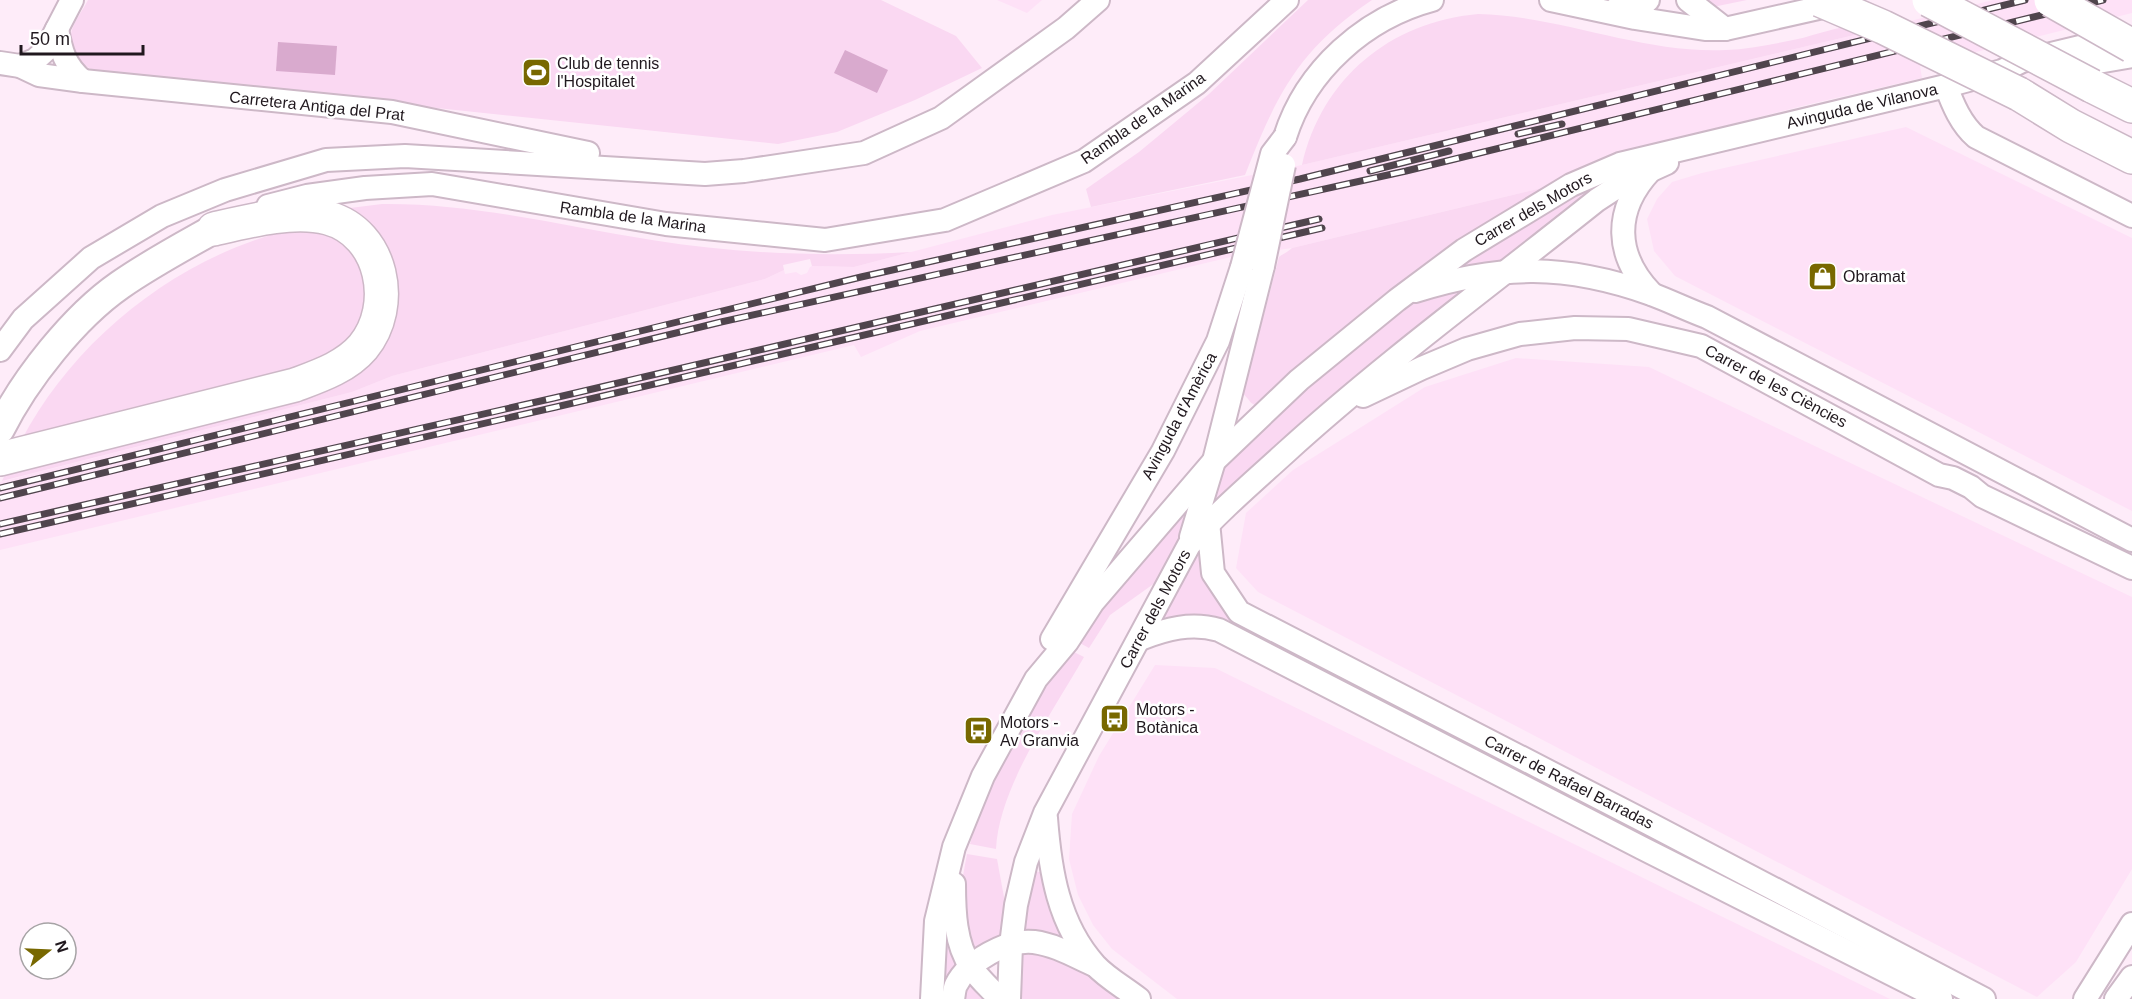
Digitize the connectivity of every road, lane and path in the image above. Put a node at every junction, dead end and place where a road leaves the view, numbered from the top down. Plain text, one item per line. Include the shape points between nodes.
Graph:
1 (72, 0) edge
2 (1098, 0) edge
3 (1287, 0) edge
4 (1432, 0) edge
5 (1551, 0) edge
6 (1648, 0) edge
7 (1688, 0) edge
8 (1820, 0) edge
9 (1852, 0) edge
10 (1929, 0) edge
11 (2051, 0) edge
12 (1594, 10) junction
13 (57, 28) junction
14 (1725, 29) junction
15 (2132, 34) edge
16 (2132, 46) edge
17 (2132, 56) edge
18 (10, 64) edge
19 (83, 81) junction
20 (2010, 82) junction
21 (1946, 86) junction
22 (2132, 106) edge
23 (1720, 141) junction
24 (2132, 142) edge
25 (2132, 157) edge
26 (1651, 170) junction
27 (705, 174) junction
28 (2132, 216) edge
29 (214, 229) junction
30 (1252, 266) junction
31 (1508, 271) junction
32 (1652, 294) junction
33 (1396, 300) junction
34 (0, 350) edge
35 (1228, 405) junction
36 (1332, 411) junction
37 (1256, 423) junction
38 (0, 429) edge
39 (0, 459) edge
40 (1214, 461) junction
41 (1209, 522) junction
42 (2132, 540) edge
43 (1189, 545) junction
44 (2132, 568) edge
45 (1140, 639) junction
46 (1036, 679) junction
47 (1045, 813) junction
48 (954, 847) junction
49 (2132, 924) edge
50 (1011, 945) junction
51 (2132, 957) edge
52 (2108, 964) junction
53 (1095, 966) junction
54 (971, 967) junction
55 (932, 999) edge
56 (953, 999) edge
57 (1000, 999) edge
58 (1009, 999) edge
59 (1139, 999) edge
60 (1941, 999) edge
61 (1984, 999) edge
62 (2085, 999) edge

1 - 13 street
2 - 27 street via 1066,28 941,118 864,153
3 - 29 street, Rambla de la Marina via 1197,82 1084,161 945,220 825,240 666,224 432,184 307,196 269,206
4 - 30 street, Avinguda d'Amèrica, bridge via 1389,16 1351,42 1323,69 1300,101 1285,137 1272,154
5 - 12 street
6 - 12 street via 1637,7
7 - 14 street
8 - 20 highway, bridge
9 - 14 street
10 - 22 highway, bridge
11 - 16 highway, bridge
12 - 14 street via 1680,26
13 - 18 street via 46,50 35,60
13 - 19 street via 61,54
15 - 20 street, Avinguda de Vilanova via 2022,61
17 - 20 street, Avinguda de Vilanova via 2026,75
18 - 19 street, Carretera Antiga del Prat via 39,75
19 - 27 street, Carretera Antiga del Prat via 392,112 549,147
20 - 21 street, Avinguda de Vilanova
20 - 24 highway
20 - 25 highway via 2071,126
21 - 23 street, Avinguda de Vilanova
21 - 28 street via 1966,129 1976,137
23 - 26 street, Carrer dels Motors
23 - 33 street, Carrer dels Motors via 1620,164 1586,177 1464,250
26 - 31 street, Carrer dels Motors via 1597,200
26 - 32 street, Carrer de les Ciències via 1634,190 1623,231 1634,273
27 - 34 street via 405,156 326,160 225,190 162,216 91,258 22,319
29 - 38 main road, Rambla de la Marina via 118,286 87,313 29,379
29 - 39 highway via 303,215 330,219 348,228 371,253 380,277 381,313 373,333 343,363 295,386
30 - 35 street, Avinguda d'Amèrica
30 - 46 street, Avinguda d'Amèrica via 1163,451 1054,634
31 - 32 street, Carrer de les Ciències via 1572,273
31 - 33 street, Carrer dels Motors via 1431,287
31 - 36 street, Carrer dels Motors
32 - 42 street, Carrer de les Ciències via 1707,317
33 - 37 street, Carrer dels Motors via 1299,380
35 - 37 street
35 - 40 street, Avinguda d'Amèrica
36 - 41 street, Carrer dels Motors
36 - 44 street, Carrer de les Ciències via 1440,360 1510,337 1575,328 1628,329 1701,346 1939,475 1953,478 1982,496
37 - 40 street, Carrer dels Motors
40 - 43 street, Avinguda d'Amèrica
40 - 46 street, Carrer dels Motors via 1093,602
41 - 43 street, Carrer dels Motors
41 - 61 street, Carrer de Rafael Barradas via 1213,573 1239,612
43 - 45 street, Carrer dels Motors
45 - 47 street, Carrer dels Motors
45 - 60 street, Carrer de Rafael Barradas via 1183,626 1219,630
46 - 48 street, Carrer dels Motors via 983,776
47 - 50 street, Carrer dels Motors via 1026,862
47 - 53 street via 1059,903
48 - 54 street via 954,914
48 - 55 street, Carrer dels Motors via 936,921
49 - 52 street
50 - 53 street via 1031,942 1057,947
50 - 54 street via 994,950
50 - 58 street, Carrer dels Motors
51 - 52 street
52 - 62 street
53 - 59 street
54 - 56 street via 956,986
54 - 57 street

